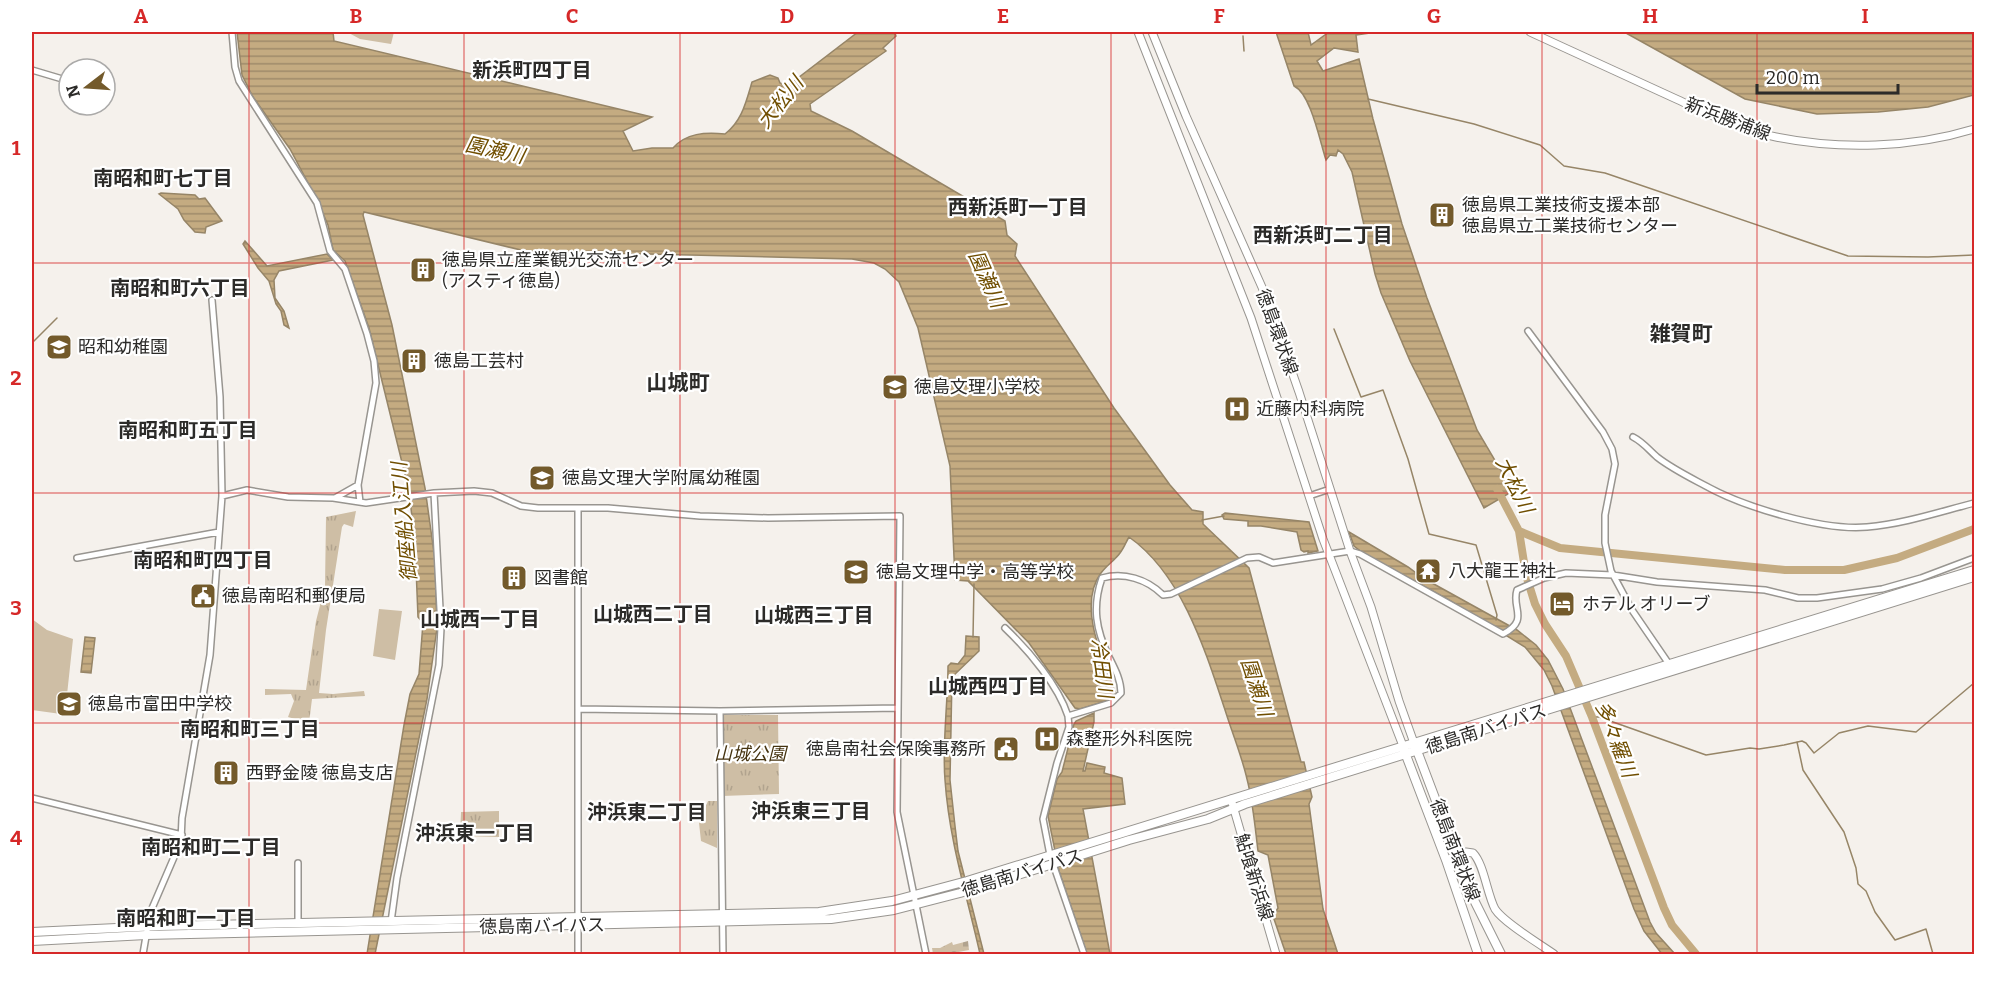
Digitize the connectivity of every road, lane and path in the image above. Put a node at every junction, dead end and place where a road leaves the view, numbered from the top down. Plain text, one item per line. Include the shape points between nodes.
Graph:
1 (232, 32) edge
2 (1138, 32) edge
3 (1152, 32) edge
4 (1530, 32) edge
5 (32, 70) edge
6 (57, 77) edge
7 (1974, 129) edge
8 (1222, 198) junction
9 (1208, 205) junction
10 (212, 300) dead end
11 (1528, 331) dead end
12 (1633, 437) dead end
13 (358, 485) junction
14 (1330, 489) junction
15 (434, 493) junction
16 (222, 496) junction
17 (1309, 496) junction
18 (333, 498) junction
19 (360, 502) junction
20 (1974, 503) edge
21 (578, 508) junction
22 (219, 532) junction
23 (1350, 551) junction
24 (1328, 553) junction
25 (77, 558) dead end
26 (1974, 558) edge
27 (1974, 570) edge
28 (1612, 573) junction
29 (1974, 577) edge
30 (1005, 628) dead end
31 (1672, 668) junction
32 (898, 708) junction
33 (578, 709) junction
34 (720, 711) junction
35 (1068, 716) junction
36 (1415, 747) junction
37 (1405, 750) junction
38 (1309, 780) junction
39 (32, 798) edge
40 (1231, 799) junction
41 (1234, 808) junction
42 (182, 835) junction
43 (1052, 855) junction
44 (1456, 856) junction
45 (1446, 860) junction
46 (298, 863) dead end
47 (1055, 864) junction
48 (913, 896) junction
49 (915, 905) junction
50 (723, 918) junction
51 (578, 921) junction
52 (298, 923) junction
53 (386, 926) junction
54 (372, 927) junction
55 (147, 931) junction
56 (32, 932) edge
57 (32, 941) edge
58 (142, 954) edge
59 (578, 954) edge
60 (723, 954) edge
61 (926, 954) edge
62 (1084, 954) edge
63 (1276, 954) edge
64 (1478, 954) edge
65 (1501, 954) edge
66 (1554, 954) edge

1 - 13 street via 239,81 317,203 330,252 345,269 365,327 375,370 375,395
2 - 9 main road, 徳島環状線
3 - 8 main road, 徳島環状線
4 - 7 main road, 新浜勝浦線 via 1717,118 1775,137 1869,144 1934,139
5 - 6 street
8 - 9 main road
8 - 14 main road, 徳島環状線 via 1265,294
9 - 17 main road, 徳島環状線 via 1269,367
10 - 16 street via 220,397
11 - 28 street via 1612,449 1615,464 1605,528
12 - 20 street via 1666,463 1715,491 1823,525 1869,527
13 - 18 street
13 - 19 street
14 - 17 street
14 - 23 main road, 徳島環状線
15 - 19 street
15 - 21 street via 481,491 525,507
15 - 53 street via 441,628 439,665
16 - 18 street via 247,490 288,497
16 - 22 street
17 - 24 main road, 徳島環状線
18 - 19 street
21 - 32 street via 768,518 900,516
21 - 33 street
22 - 25 street
22 - 42 street via 210,655
23 - 24 street
23 - 28 street via 1499,633 1506,633 1519,616 1515,593 1522,586 1558,574
23 - 36 main road, 徳島環状線
24 - 35 street via 1273,563 1259,557 1245,559 1163,595 1142,580 1113,575 1102,578 1097,625 1121,693 1111,703
24 - 37 main road, 徳島環状線
26 - 28 street via 1882,589 1817,598 1658,582
27 - 31 highway, 徳島南バイパス
28 - 31 street
29 - 31 highway, 徳島南バイパス
30 - 35 street via 1051,684
31 - 36 highway, 徳島南バイパス
32 - 34 street
32 - 48 street via 897,812
33 - 34 street
33 - 51 street
34 - 50 street
35 - 43 street via 1069,728 1044,813
36 - 37 highway, 徳島南バイパス
36 - 44 highway, 徳島南環状線
37 - 38 highway, 徳島南バイパス
37 - 45 highway, 徳島南環状線
38 - 40 highway, 徳島南バイパス
38 - 41 highway, 徳島南バイパス
39 - 42 street
40 - 41 main road, 鮎喰新浜線
40 - 43 highway, 徳島南バイパス
41 - 47 highway, 徳島南バイパス
41 - 63 main road, 鮎喰新浜線
42 - 55 street via 154,903
43 - 47 street
43 - 48 highway, 徳島南バイパス
44 - 45 main road
44 - 65 highway, 徳島南環状線
44 - 66 main road via 1473,853 1498,913
45 - 64 highway, 徳島南環状線
46 - 52 street
47 - 49 highway, 徳島南バイパス
47 - 62 street
48 - 49 street
48 - 50 highway, 徳島南バイパス via 819,912
49 - 50 highway, 徳島南バイパス via 831,919
49 - 61 street
50 - 51 highway, 徳島南バイパス
50 - 60 street
51 - 53 highway, 徳島南バイパス
51 - 59 street
52 - 54 highway, 徳島南バイパス
52 - 55 highway, 徳島南バイパス
53 - 54 highway, 徳島南バイパス
54 - 55 highway, 徳島南バイパス
55 - 56 highway, 徳島南バイパス
55 - 57 highway, 徳島南バイパス
55 - 58 street

